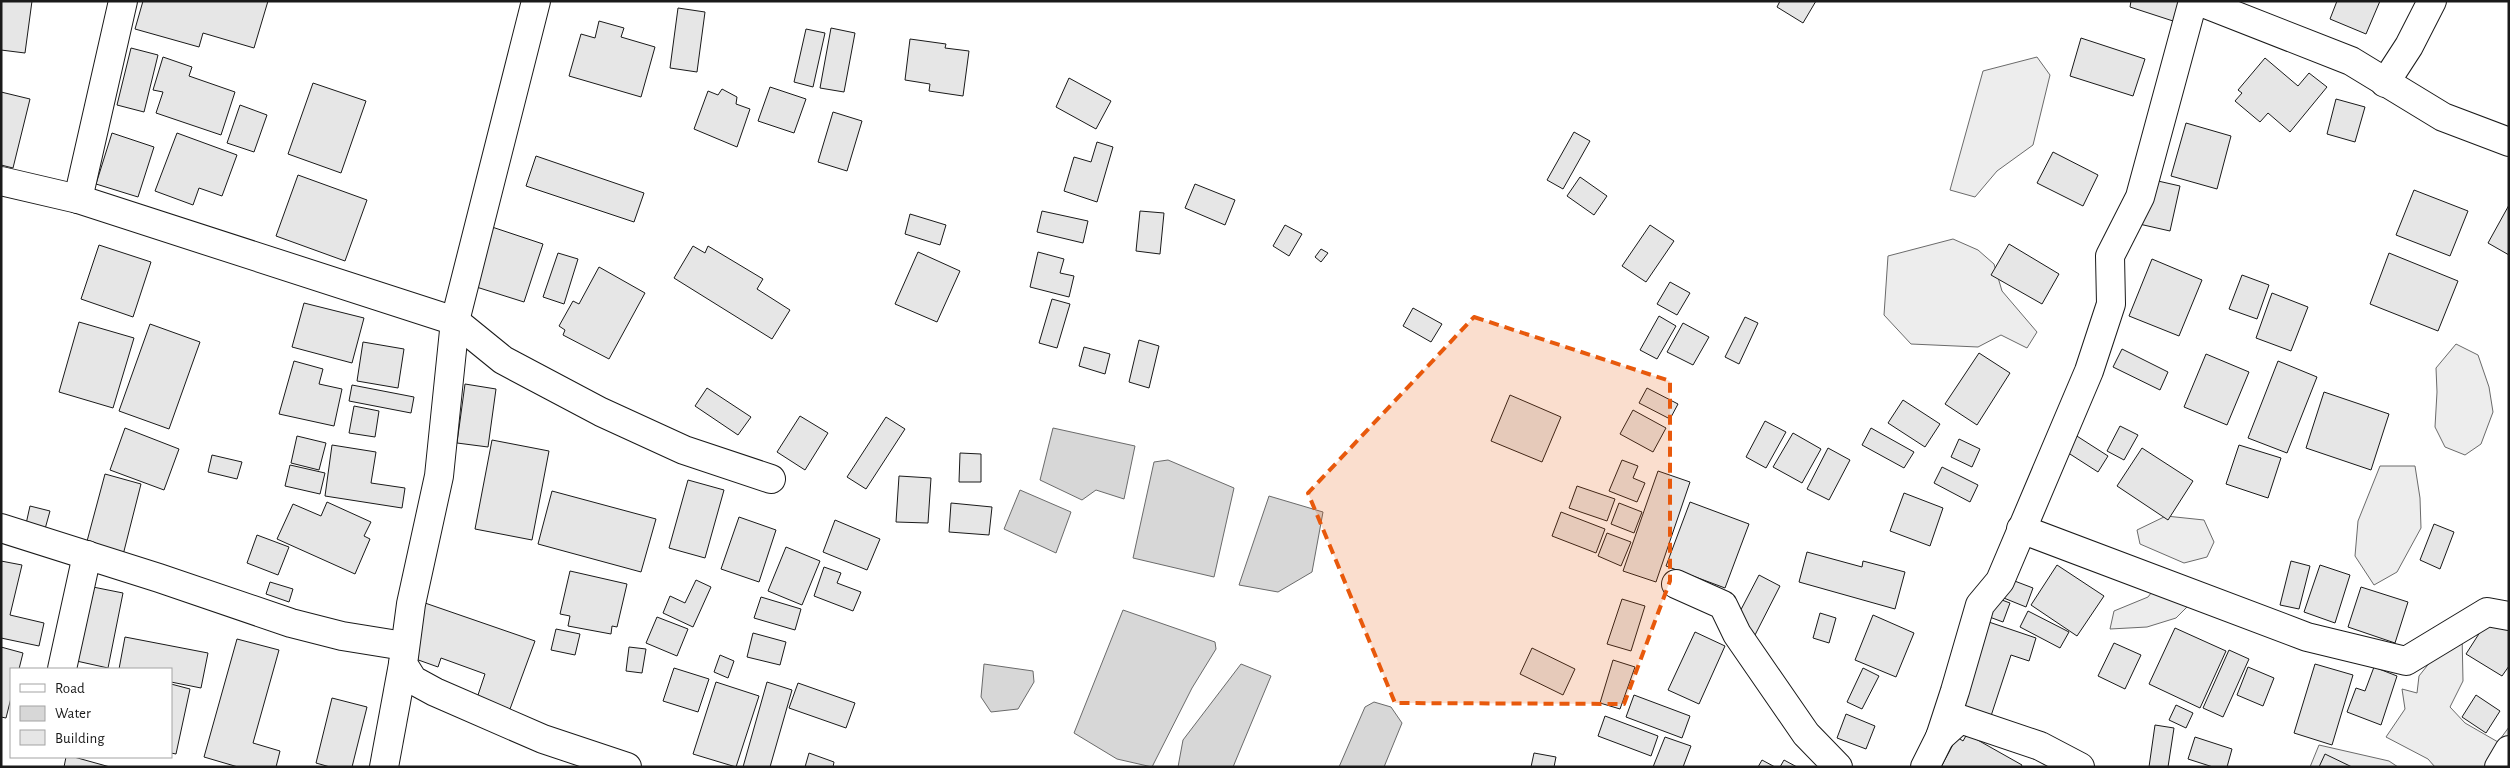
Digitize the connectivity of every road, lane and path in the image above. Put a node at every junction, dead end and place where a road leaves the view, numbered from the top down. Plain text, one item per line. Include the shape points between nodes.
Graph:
1 (123, 1) edge
2 (536, 1) edge
3 (2193, 1) edge
4 (2198, 1) edge
5 (2432, 1) edge
6 (2385, 83) junction
7 (2509, 142) edge
8 (1, 181) edge
9 (78, 199) junction
10 (455, 321) junction
11 (771, 479) dead end
12 (1, 528) edge
13 (2020, 529) junction
14 (87, 555) junction
15 (1676, 584) dead end
16 (2509, 616) edge
17 (403, 655) junction
18 (62, 668) edge
19 (1940, 737) junction
20 (2509, 750) edge
21 (384, 767) edge
22 (627, 767) edge
23 (1838, 767) edge
24 (1925, 767) edge
25 (2080, 767) edge
26 (2499, 767) edge

1 - 9 street
2 - 10 street
3 - 13 street via 2140,197 2110,256 2111,304 2089,370
4 - 6 street via 2351,61
5 - 6 street
6 - 7 street via 2443,117
8 - 9 street
9 - 10 street
10 - 11 street via 503,360 601,412 684,450
10 - 17 street via 439,476
12 - 14 street
13 - 16 street via 2307,637 2406,660 2487,612
13 - 19 street via 2000,581 1980,605
14 - 17 street via 291,623
14 - 18 street
15 - 23 street via 1723,605 1737,634 1806,734
17 - 21 street
17 - 22 street via 413,680 435,692 542,740
19 - 24 street
19 - 25 street via 1960,719 2040,746
20 - 26 street

